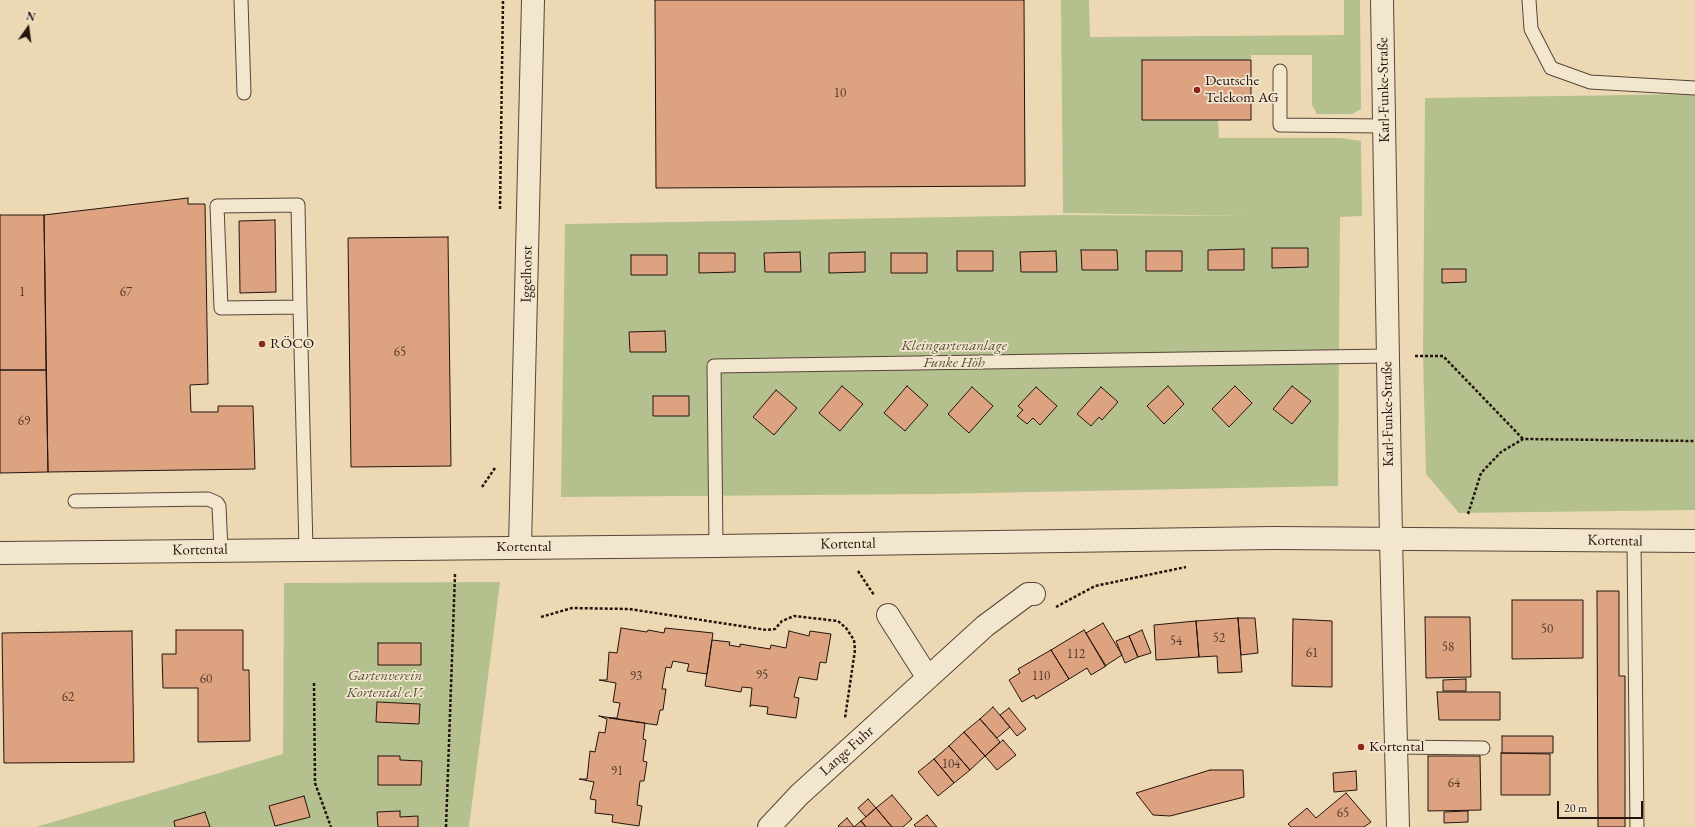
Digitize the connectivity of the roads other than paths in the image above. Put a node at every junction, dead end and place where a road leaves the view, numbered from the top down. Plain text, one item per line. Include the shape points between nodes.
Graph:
1 (241, 0) edge
2 (533, 0) edge
3 (1382, 0) edge
4 (1529, 0) edge
5 (1280, 71) dead end
6 (1695, 88) edge
7 (244, 93) dead end
8 (1384, 126) junction
9 (300, 307) junction
10 (1387, 356) junction
11 (75, 501) dead end
12 (1391, 539) junction
13 (1695, 541) edge
14 (1634, 542) junction
15 (716, 546) junction
16 (520, 547) junction
17 (306, 549) junction
18 (221, 550) junction
19 (0, 552) edge
20 (1034, 594) road end
21 (888, 615) road end
22 (928, 678) junction
23 (1398, 747) junction
24 (1484, 748) dead end
25 (769, 827) edge
26 (1398, 827) edge
27 (1638, 827) edge

1 - 7 lane
2 - 16 street, Iggelhorst
3 - 8 street, Karl-Funke-Straße
4 - 6 lane via 1531,29 1552,68 1590,82
5 - 8 lane via 1280,126
8 - 10 street, Karl-Funke-Straße
9 - 9 lane via 221,308 217,206 298,205
9 - 17 lane
10 - 12 street, Karl-Funke-Straße
10 - 15 lane via 714,366
11 - 18 lane via 208,499 219,506
12 - 14 street, Kortental
12 - 15 street, Kortental via 1273,538
12 - 23 street, Karl-Funke-Straße
13 - 14 street, Kortental
14 - 27 lane
15 - 16 street, Kortental
16 - 17 street, Kortental
17 - 18 street, Kortental
18 - 19 street, Kortental
20 - 22 street, Lange Fuhr via 1028,594 985,626
21 - 22 street
22 - 25 street, Lange Fuhr via 799,795
23 - 24 lane
23 - 26 street, Karl-Funke-Straße

